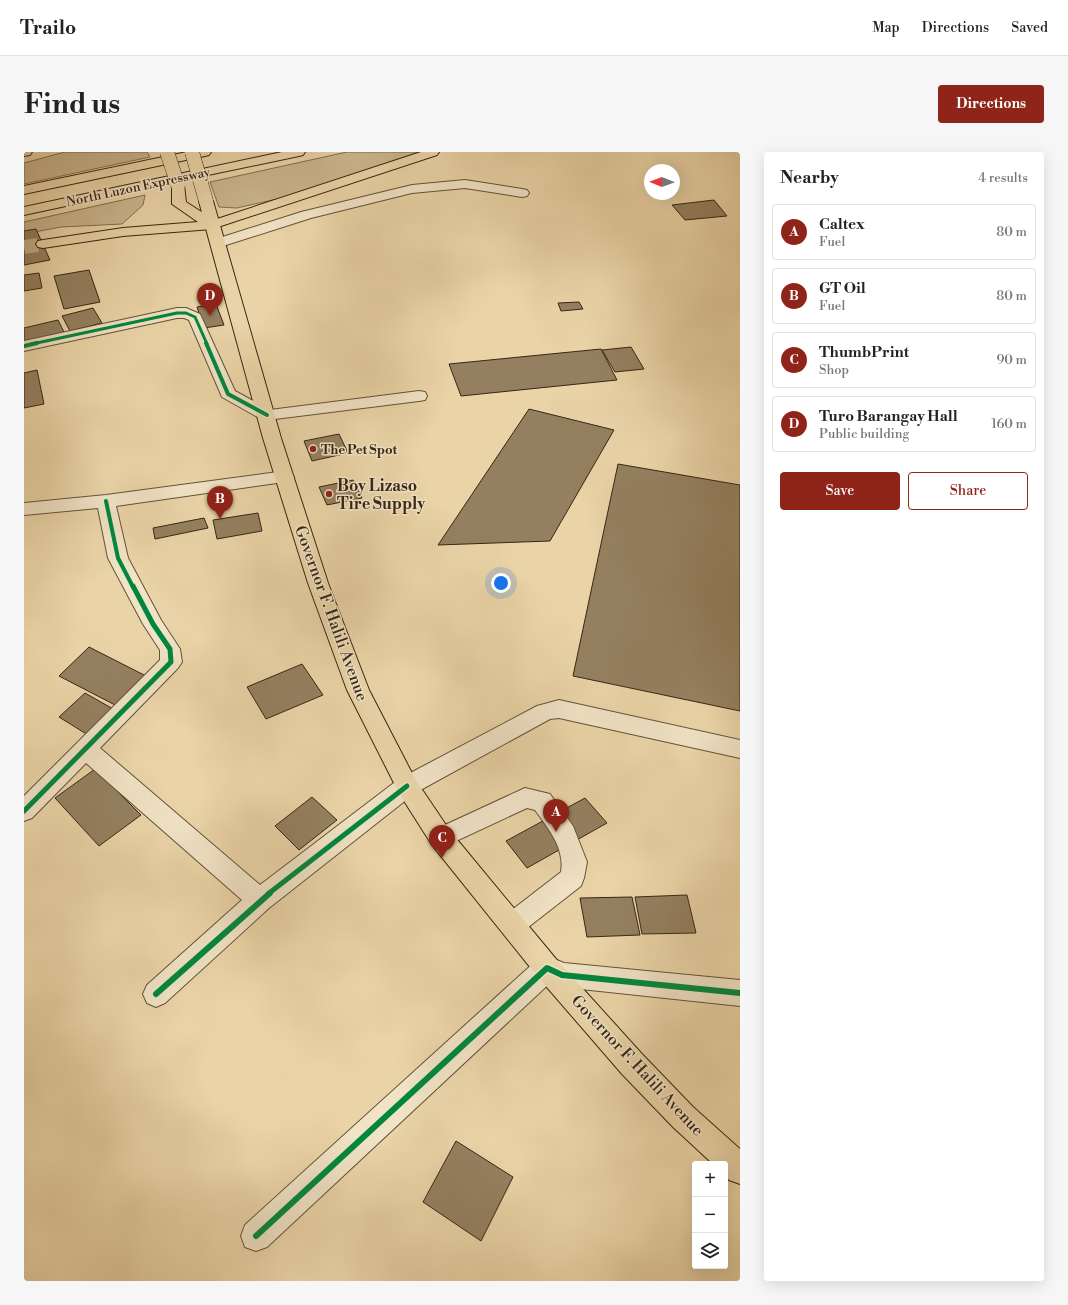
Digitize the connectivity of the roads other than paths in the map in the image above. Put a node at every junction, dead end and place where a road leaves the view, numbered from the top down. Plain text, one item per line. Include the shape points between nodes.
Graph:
1 (167, 152) edge
2 (192, 152) edge
3 (205, 152) edge
4 (299, 152) edge
5 (433, 152) edge
6 (24, 190) edge
7 (522, 193) dead end
8 (24, 211) edge
9 (215, 234) junction
10 (43, 244) tunnel mouth
11 (24, 346) edge
12 (419, 396) dead end
13 (267, 416) junction
14 (285, 477) junction
15 (106, 501) junction
16 (24, 509) edge
17 (85, 749) junction
18 (740, 749) edge
19 (408, 786) junction
20 (24, 811) edge
21 (441, 838) junction
22 (260, 900) junction
23 (513, 924) junction
24 (547, 968) junction
25 (740, 993) edge
26 (156, 994) dead end
27 (740, 1170) edge
28 (256, 1236) dead end

1 - 9 main road, bridge via 178,185 179,204
2 - 9 main road, Governor F. Halili Avenue, bridge
3 - 6 main road, North Luzon Expressway
4 - 8 main road, North Luzon Expressway
5 - 9 main road
7 - 9 street via 465,184 418,188
9 - 10 main road via 123,232
9 - 13 main road, Governor F. Halili Avenue
11 - 13 street via 177,313 186,314 194,317 228,394
12 - 13 street
13 - 14 main road, Governor F. Halili Avenue
14 - 15 street
14 - 19 main road, Governor F. Halili Avenue via 318,583 358,690
15 - 16 street
15 - 17 street via 118,558 153,624 170,649 170,662
17 - 20 street
17 - 22 street
18 - 19 street via 559,709 545,712
19 - 21 main road, Governor F. Halili Avenue
19 - 22 street
21 - 23 main road, Governor F. Halili Avenue
21 - 23 street via 525,798 542,801 565,834 575,862 572,878
22 - 26 street
23 - 24 main road, Governor F. Halili Avenue
24 - 25 street via 562,975
24 - 27 main road, Governor F. Halili Avenue via 683,1118
24 - 28 street

